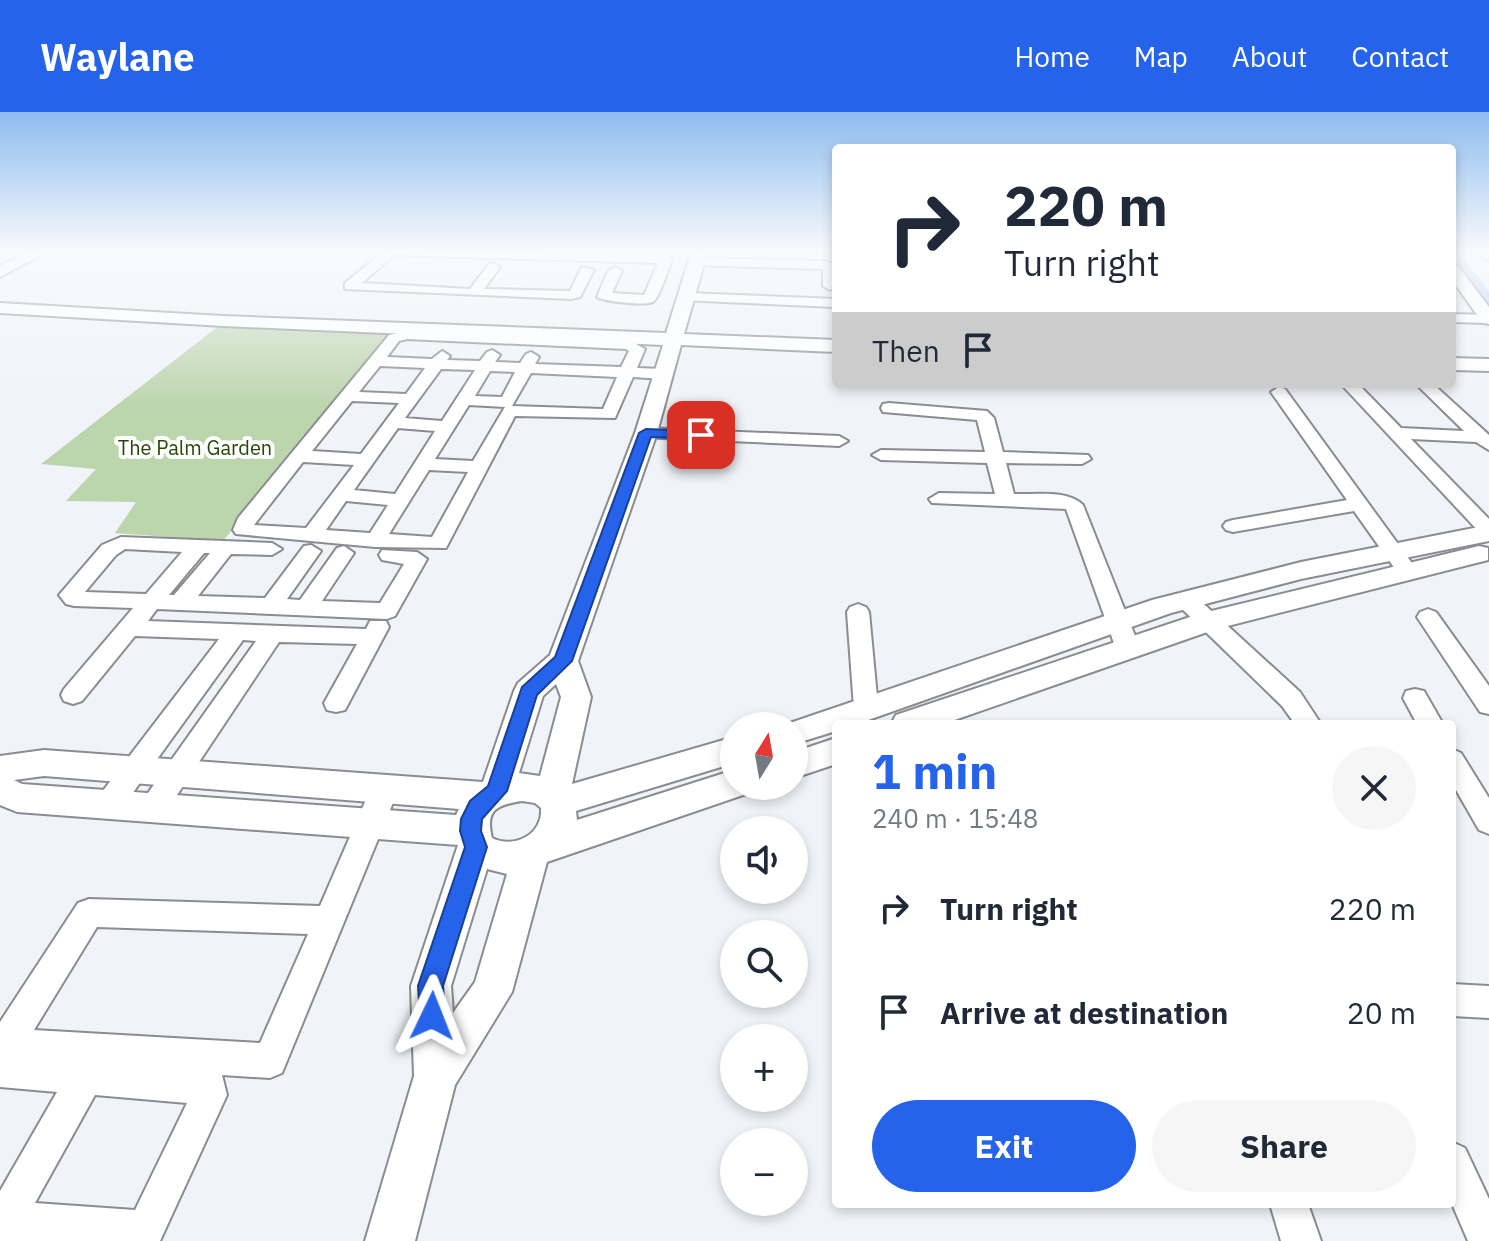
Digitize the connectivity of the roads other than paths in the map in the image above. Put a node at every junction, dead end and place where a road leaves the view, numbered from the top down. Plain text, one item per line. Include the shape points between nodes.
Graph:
1 (684, 303) edge
2 (1477, 303) edge
3 (0, 308) edge
4 (1456, 318) edge
5 (1489, 319) edge
6 (458, 334) junction
7 (501, 339) junction
8 (539, 341) junction
9 (673, 341) junction
10 (595, 343) junction
11 (832, 346) edge
12 (375, 361) junction
13 (1456, 364) edge
14 (436, 365) junction
15 (1489, 365) edge
16 (484, 367) junction
17 (525, 369) junction
18 (626, 373) junction
19 (663, 374) junction
20 (1353, 388) edge
21 (1428, 388) edge
22 (572, 392) junction
23 (1279, 392) dead end
24 (347, 396) junction
25 (411, 399) junction
26 (463, 400) junction
27 (508, 407) junction
28 (889, 408) dead end
29 (394, 423) junction
30 (447, 426) junction
31 (646, 433) junction
32 (1396, 433) junction
33 (839, 441) dead end
34 (1484, 441) edge
35 (881, 455) dead end
36 (299, 456) junction
37 (995, 458) junction
38 (1082, 459) dead end
39 (367, 460) junction
40 (423, 464) junction
41 (479, 467) junction
42 (341, 495) junction
43 (939, 499) dead end
44 (401, 500) junction
45 (1006, 500) junction
46 (1360, 504) junction
47 (1233, 526) dead end
48 (1489, 532) edge
49 (375, 541) junction
50 (311, 544) junction
51 (199, 545) junction
52 (226, 547) junction
53 (1489, 552) edge
54 (344, 553) junction
55 (1400, 561) junction
56 (1282, 589) junction
57 (1186, 600) junction
58 (150, 602) junction
59 (180, 603) junction
60 (271, 606) junction
61 (306, 608) junction
62 (387, 611) junction
63 (858, 612) dead end
64 (1428, 617) dead end
65 (1209, 621) junction
66 (128, 628) junction
67 (254, 633) junction
68 (1122, 634) junction
69 (372, 637) junction
70 (563, 661) junction
71 (998, 677) junction
72 (192, 694) junction
73 (73, 695) dead end
74 (230, 696) junction
75 (1415, 698) dead end
76 (336, 703) dead end
77 (1489, 705) edge
78 (866, 708) junction
79 (851, 720) edge
80 (915, 720) edge
81 (1305, 720) edge
82 (1428, 720) edge
83 (808, 732) edge
84 (832, 733) edge
85 (832, 735) edge
86 (720, 754) edge
87 (808, 754) edge
88 (1456, 767) edge
89 (0, 769) edge
90 (135, 769) junction
91 (178, 772) junction
92 (385, 788) junction
93 (0, 789) edge
94 (720, 789) edge
95 (492, 794) junction
96 (554, 799) junction
97 (109, 804) junction
98 (153, 808) junction
99 (369, 821) junction
100 (1489, 822) edge
101 (473, 839) junction
102 (537, 850) junction
103 (327, 920) junction
104 (1456, 1000) edge
105 (1489, 1002) edge
106 (0, 1070) edge
107 (86, 1076) junction
108 (436, 1076) junction
109 (1456, 1170) edge
110 (1290, 1208) edge
111 (1, 1223) edge
112 (142, 1236) edge
113 (390, 1241) edge
114 (1301, 1241) edge
115 (1488, 1241) edge

1 - 9 street
2 - 5 street
3 - 6 street
4 - 5 street
6 - 7 street
6 - 9 street
6 - 12 street via 398,336
6 - 14 street
7 - 8 street
7 - 16 street
8 - 10 street
8 - 17 street
9 - 11 street
9 - 19 street
10 - 18 street via 636,347
10 - 22 street
12 - 14 street
12 - 24 street
13 - 15 street
14 - 16 street
14 - 25 street
16 - 17 street
16 - 26 street
17 - 22 street
17 - 27 street
18 - 19 street
18 - 22 street
18 - 22 street via 609,414
19 - 31 street
20 - 32 street
21 - 34 street
22 - 27 street
23 - 46 street
24 - 25 street
24 - 36 street
25 - 29 street
26 - 27 street
26 - 30 street
27 - 41 street
28 - 37 street via 981,415
29 - 30 street
29 - 39 street
30 - 40 street
31 - 33 street
31 - 70 street
32 - 34 street
32 - 48 street
35 - 37 street
36 - 39 street
36 - 50 street via 242,527
37 - 38 street
37 - 45 street
39 - 42 street
40 - 41 street
40 - 44 street
41 - 49 street via 439,544
42 - 44 street
42 - 50 street
43 - 45 street
44 - 49 street
45 - 68 street via 1073,505
46 - 47 street
46 - 55 street
48 - 55 street
49 - 50 street
50 - 52 street
50 - 54 street
50 - 60 street
51 - 52 street
51 - 58 street
51 - 58 street via 121,543 70,595
52 - 59 street
53 - 55 street
54 - 61 street
54 - 62 street via 417,557
55 - 56 street
56 - 57 street
56 - 65 street
57 - 65 street
57 - 68 street
58 - 59 street
58 - 66 street
59 - 60 street
60 - 61 street
60 - 67 street
61 - 62 street
62 - 69 street
63 - 78 street
64 - 77 street
65 - 68 street
65 - 81 street via 1291,699
66 - 67 street
66 - 73 street
67 - 69 street
67 - 72 street
67 - 74 street
68 - 71 street
69 - 76 street
70 - 95 street via 529,691
70 - 96 street via 576,697
71 - 78 street
71 - 80 street
72 - 74 street
72 - 90 street
74 - 91 street
75 - 82 street
78 - 79 street
83 - 84 street
85 - 87 street
86 - 96 street
88 - 100 street
89 - 90 street via 44,763
90 - 91 street
90 - 97 street
91 - 92 street
91 - 98 street
92 - 95 street
92 - 99 street
93 - 97 street via 17,798
94 - 102 street
95 - 96 street via 522,784 544,789
95 - 101 street via 471,819
96 - 102 street via 558,825
97 - 98 street
98 - 99 street
99 - 101 street
99 - 103 street
101 - 102 street via 500,859
101 - 108 street via 431,986
102 - 108 street via 492,992
103 - 103 street via 89,913 5,1045 270,1061
104 - 105 street
106 - 107 street
107 - 111 street
107 - 112 street via 210,1089
108 - 113 street
109 - 115 street
110 - 114 street
111 - 112 street

